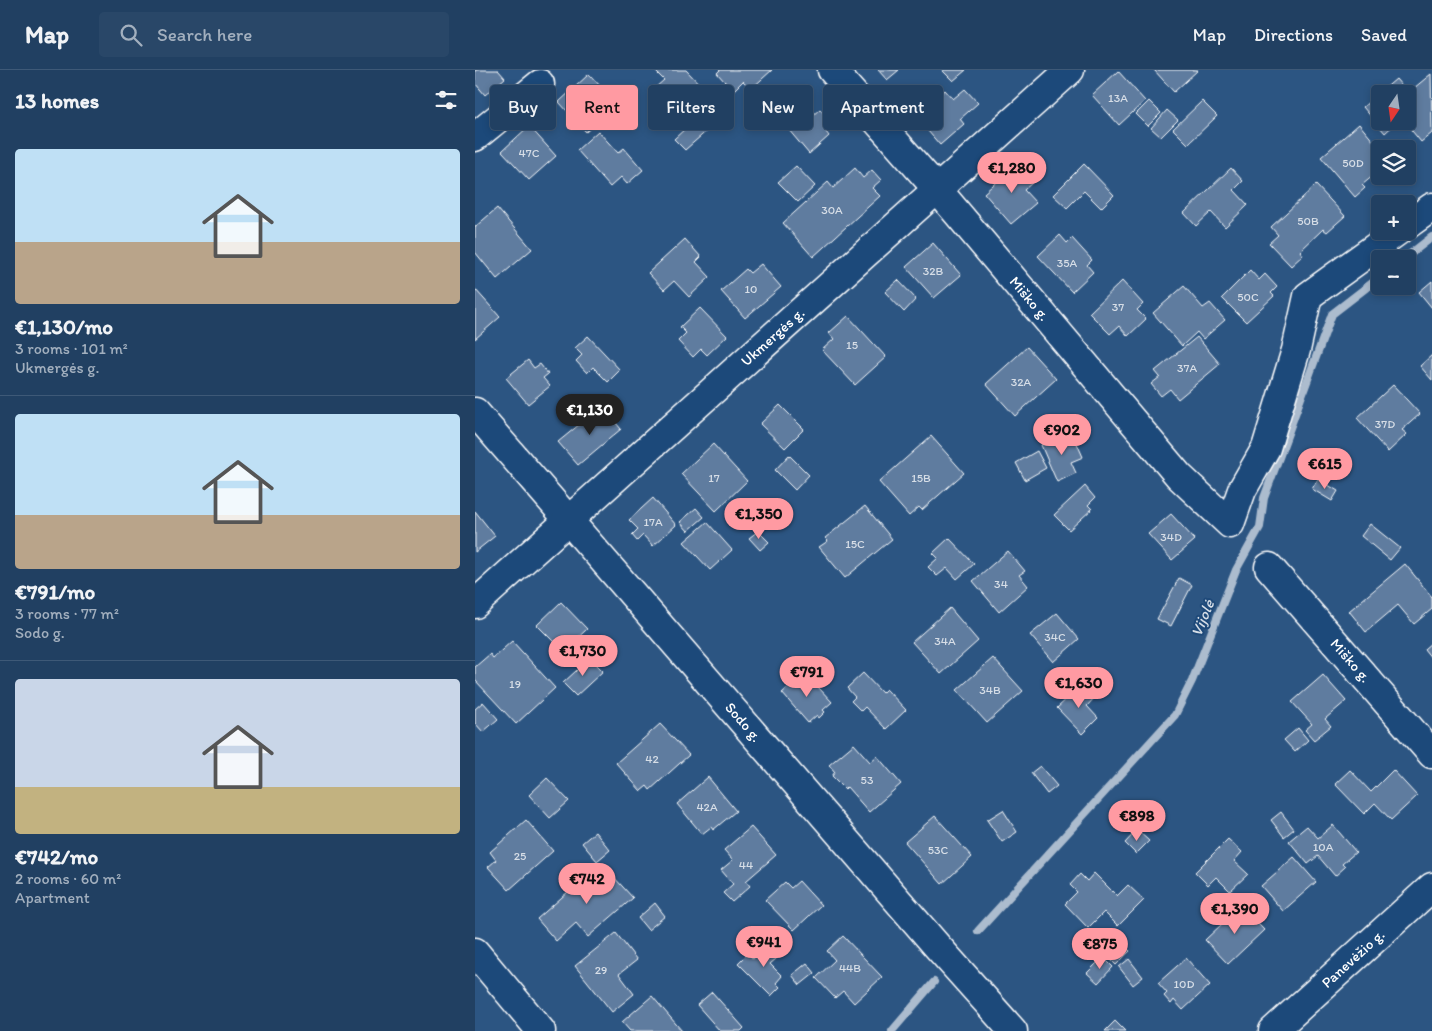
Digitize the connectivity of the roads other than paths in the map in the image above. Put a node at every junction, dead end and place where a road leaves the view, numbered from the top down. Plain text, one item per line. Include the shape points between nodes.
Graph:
1 (832, 70) edge
2 (1070, 70) edge
3 (540, 84) dead end
4 (475, 137) edge
5 (937, 189) junction
6 (1432, 207) edge
7 (1416, 219) edge
8 (1386, 240) edge
9 (475, 412) edge
10 (568, 521) junction
11 (1269, 568) dead end
12 (475, 604) edge
13 (1432, 754) edge
14 (1432, 886) edge
15 (475, 952) edge
16 (541, 1031) edge
17 (1013, 1031) edge
18 (1273, 1031) edge

1 - 5 street, Miško g.
2 - 5 street, Ukmergės g.
3 - 4 street
5 - 8 street, Miško g. via 1179,476 1230,524 1242,490 1266,448 1296,350 1308,296
5 - 10 street, Ukmergės g.
6 - 7 street
9 - 10 street, Sodo g.
10 - 12 street, Ukmergės g.
10 - 17 street, Sodo g.
11 - 13 street, Miško g.
14 - 18 street, Panevėžio g.
15 - 16 street

